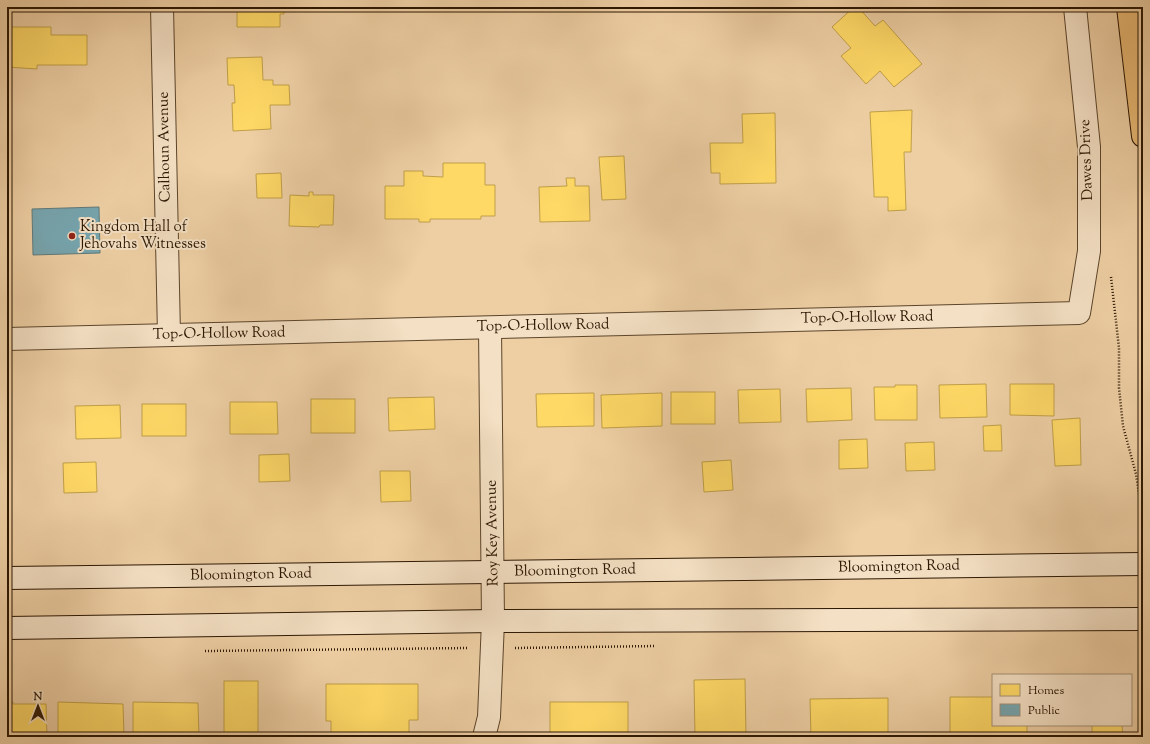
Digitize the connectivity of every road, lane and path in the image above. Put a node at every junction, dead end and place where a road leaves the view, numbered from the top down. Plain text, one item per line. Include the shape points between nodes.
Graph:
1 (162, 7) edge
2 (1075, 7) edge
3 (1128, 7) edge
4 (1143, 136) edge
5 (1110, 272) dead end
6 (1079, 313) joint
7 (490, 328) junction
8 (169, 335) junction
9 (7, 339) edge
10 (1143, 520) edge
11 (1143, 564) edge
12 (493, 572) junction
13 (7, 578) edge
14 (1143, 618) edge
15 (493, 621) junction
16 (7, 628) edge
17 (663, 646) dead end
18 (492, 648) junction
19 (197, 651) dead end
20 (484, 737) edge

1 - 8 street, Calhoun Avenue
2 - 6 street, Dawes Drive via 1089,148 1089,251
3 - 4 main road
5 - 10 path via 1119,348 1119,388 1123,426 1136,474
6 - 7 street, Top-O-Hollow Road
7 - 8 street, Top-O-Hollow Road
7 - 12 street, Roy Key Avenue
8 - 9 street, Top-O-Hollow Road
11 - 12 street, Bloomington Road
12 - 13 street, Bloomington Road
12 - 15 street, Roy Key Avenue
14 - 15 street
15 - 16 street
15 - 18 street, Roy Key Avenue
17 - 18 path
18 - 19 path
18 - 20 street, Roy Key Avenue via 489,717

